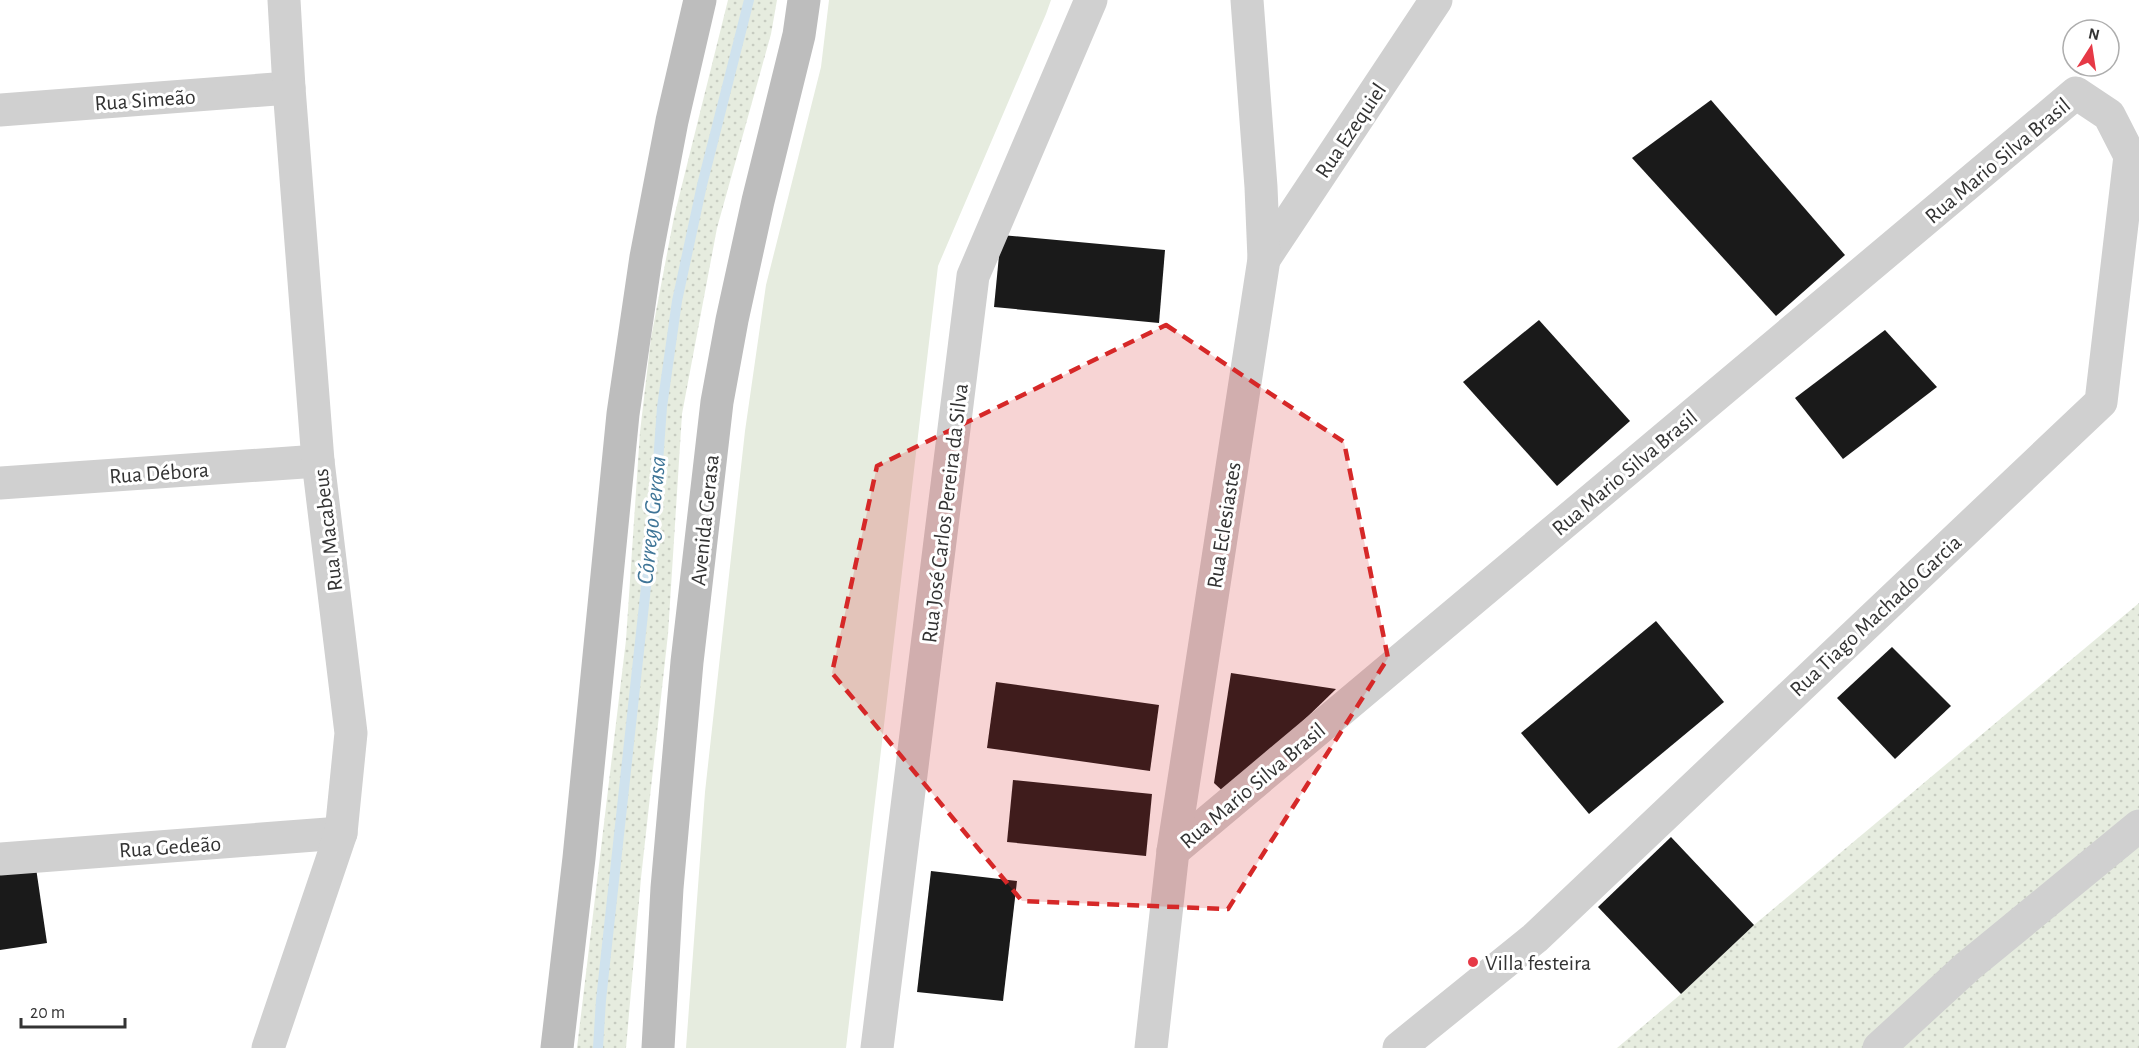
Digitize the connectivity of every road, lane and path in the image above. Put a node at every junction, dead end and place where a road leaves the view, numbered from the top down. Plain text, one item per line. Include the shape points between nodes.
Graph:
1 (284, 0) edge
2 (700, 0) edge
3 (804, 0) edge
4 (1091, 0) edge
5 (1247, 0) edge
6 (1436, 0) edge
7 (289, 88) junction
8 (2076, 93) joint
9 (0, 110) edge
10 (1264, 260) junction
11 (318, 460) junction
12 (0, 483) edge
13 (2139, 826) edge
14 (341, 833) junction
15 (1173, 851) junction
16 (0, 860) edge
17 (268, 1048) edge
18 (557, 1048) edge
19 (658, 1048) edge
20 (877, 1048) edge
21 (1150, 1048) edge
22 (1399, 1048) edge
23 (1879, 1048) edge

1 - 7 street, Rua Macabeus
2 - 18 main road via 648,246 623,414
3 - 19 main road, Avenida Gerasa via 717,402 687,662
4 - 20 street, Rua José Carlos Pereira da Silva via 974,276
5 - 10 street, Rua Eclesiastes
6 - 10 street, Rua Ezequiel
7 - 9 street, Rua Simeão
7 - 11 street, Rua Macabeus
8 - 15 street, Rua Mario Silva Brasil
8 - 22 street, Rua Tiago Machado Garcia via 2109,115 2130,156 2101,402 1535,938
10 - 15 street, Rua Eclesiastes
11 - 12 street, Rua Débora
11 - 14 street, Rua Macabeus via 351,733
13 - 23 street via 1967,968
14 - 16 street, Rua Gedeão
14 - 17 street, Rua Macabeus
15 - 21 street, Rua Eclesiastes

